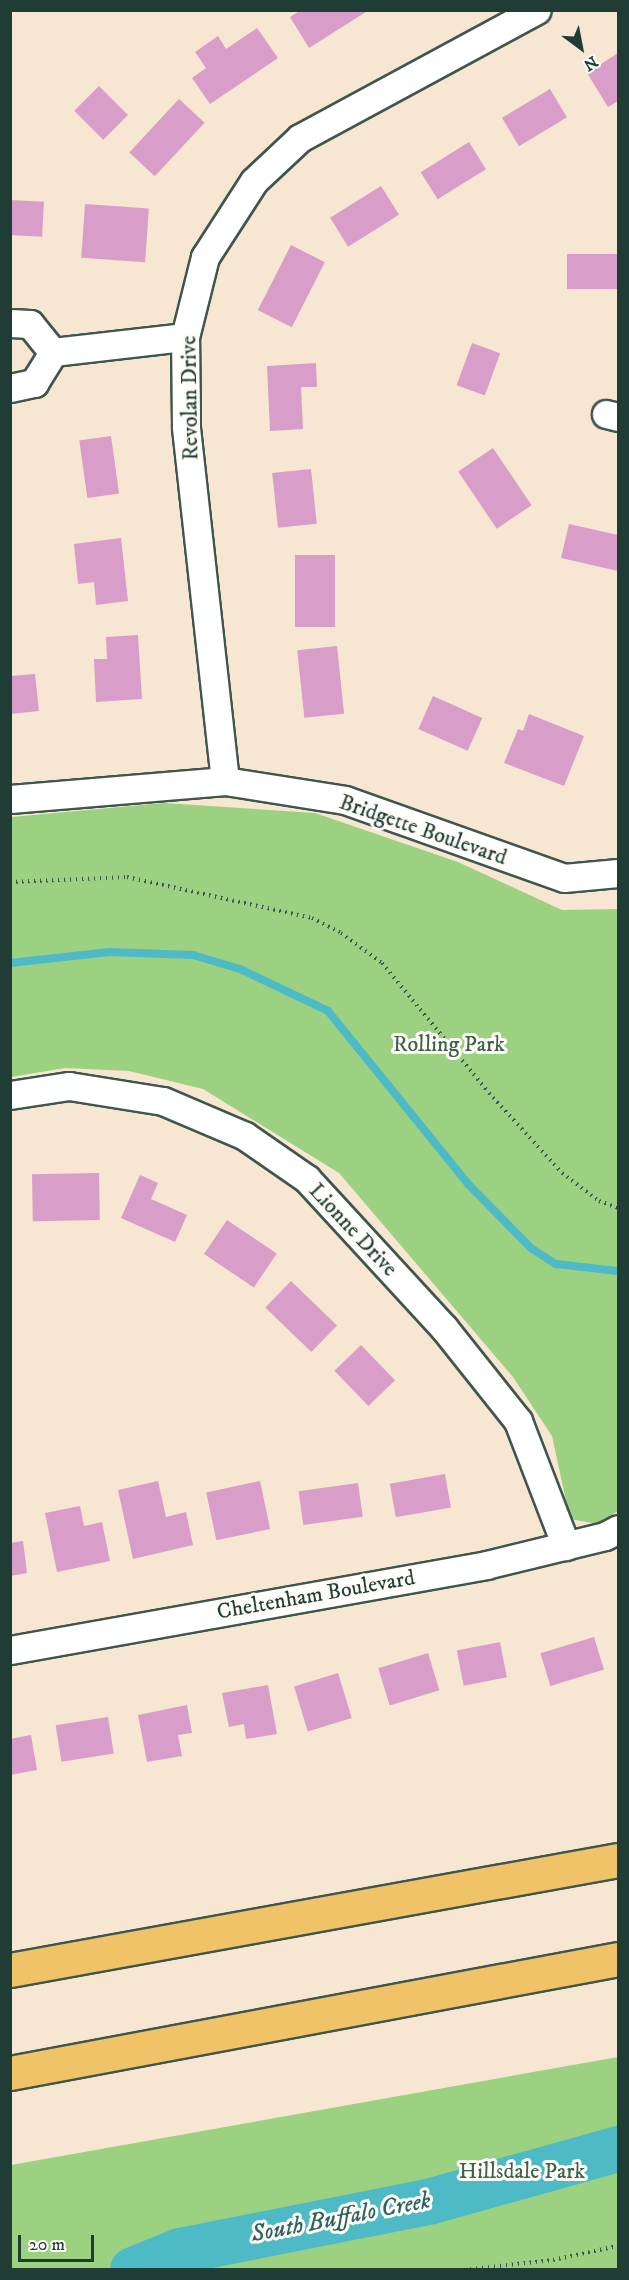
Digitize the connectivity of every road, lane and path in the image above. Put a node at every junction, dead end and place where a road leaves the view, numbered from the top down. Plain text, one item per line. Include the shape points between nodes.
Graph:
1 (537, 10) edge
2 (10, 323) edge
3 (185, 337) junction
4 (53, 352) junction
5 (10, 388) edge
6 (225, 781) junction
7 (10, 799) edge
8 (618, 873) edge
9 (10, 882) edge
10 (10, 1095) edge
11 (618, 1208) edge
12 (618, 1529) edge
13 (566, 1546) junction
14 (10, 1650) edge
15 (618, 1860) edge
16 (618, 1959) edge
17 (10, 1970) edge
18 (10, 2073) edge
19 (618, 2246) edge
20 (464, 2270) edge

1 - 3 street, Revolan Drive via 300,138 254,181 225,222 205,257
2 - 4 street via 30,324
3 - 4 street
3 - 6 street, Revolan Drive via 186,426
4 - 5 street via 34,383
6 - 7 street, Bridgette Boulevard
6 - 8 street, Bridgette Boulevard via 345,800 564,878
9 - 11 path via 127,877 312,918 341,933 382,963 489,1093 562,1173 599,1201
10 - 13 street, Lionne Drive via 69,1086 163,1101 244,1136 307,1179 444,1328 518,1421
12 - 13 street, Cheltenham Boulevard
13 - 14 street, Cheltenham Boulevard via 486,1565
15 - 17 highway
16 - 18 highway
19 - 20 path via 553,2260

